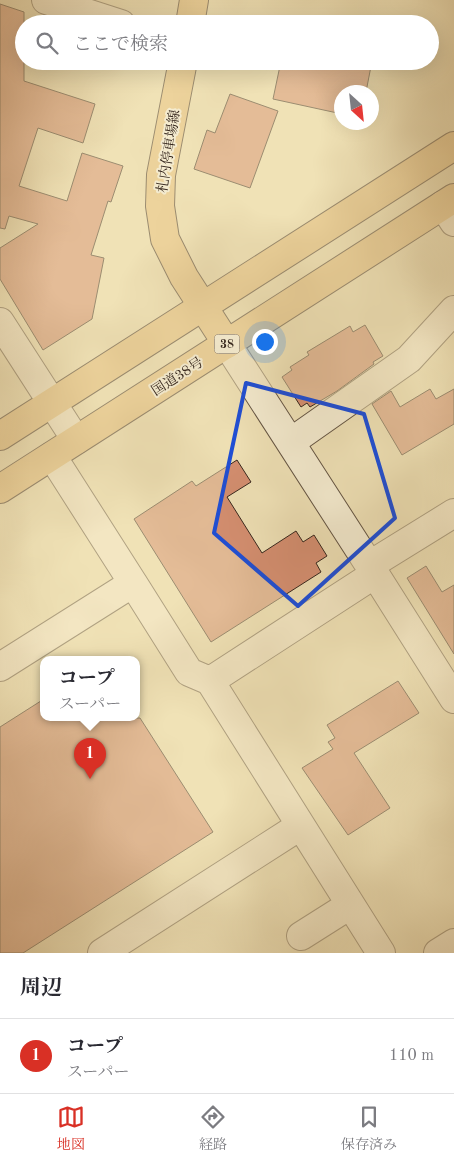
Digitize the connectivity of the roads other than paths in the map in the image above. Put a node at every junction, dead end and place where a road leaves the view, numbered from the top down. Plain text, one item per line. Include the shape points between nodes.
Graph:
1 (46, 0) edge
2 (194, 0) edge
3 (93, 15) edge
4 (192, 15) edge
5 (181, 70) edge
6 (454, 146) edge
7 (450, 208) edge
8 (203, 305) junction
9 (454, 310) edge
10 (0, 322) edge
11 (227, 344) junction
12 (52, 404) junction
13 (0, 436) edge
14 (76, 440) junction
15 (291, 442) junction
16 (52, 456) junction
17 (0, 489) edge
18 (454, 513) edge
19 (372, 569) junction
20 (133, 583) junction
21 (0, 668) edge
22 (210, 681) junction
23 (454, 699) edge
24 (300, 826) junction
25 (350, 904) junction
26 (301, 936) dead end
27 (454, 942) edge
28 (114, 950) edge
29 (381, 953) edge
30 (438, 953) edge

1 - 3 street
2 - 4 main road
5 - 8 main road, 札内停車場線 via 161,175 160,206 165,239
6 - 8 main road
7 - 11 main road, 国道38号 / 38
8 - 11 main road, 札内停車場線
8 - 12 main road
9 - 15 street via 409,359
10 - 12 street
11 - 14 main road, 国道38号 / 38
11 - 15 street
12 - 13 main road
12 - 14 street
14 - 16 main road, 国道38号 / 38
15 - 19 street
16 - 17 main road, 国道38号 / 38
16 - 20 street
18 - 19 street
19 - 22 street
19 - 23 street
20 - 21 street
20 - 22 street via 190,672
22 - 24 street
24 - 25 street
24 - 28 street
25 - 26 street
25 - 29 street
27 - 30 street

